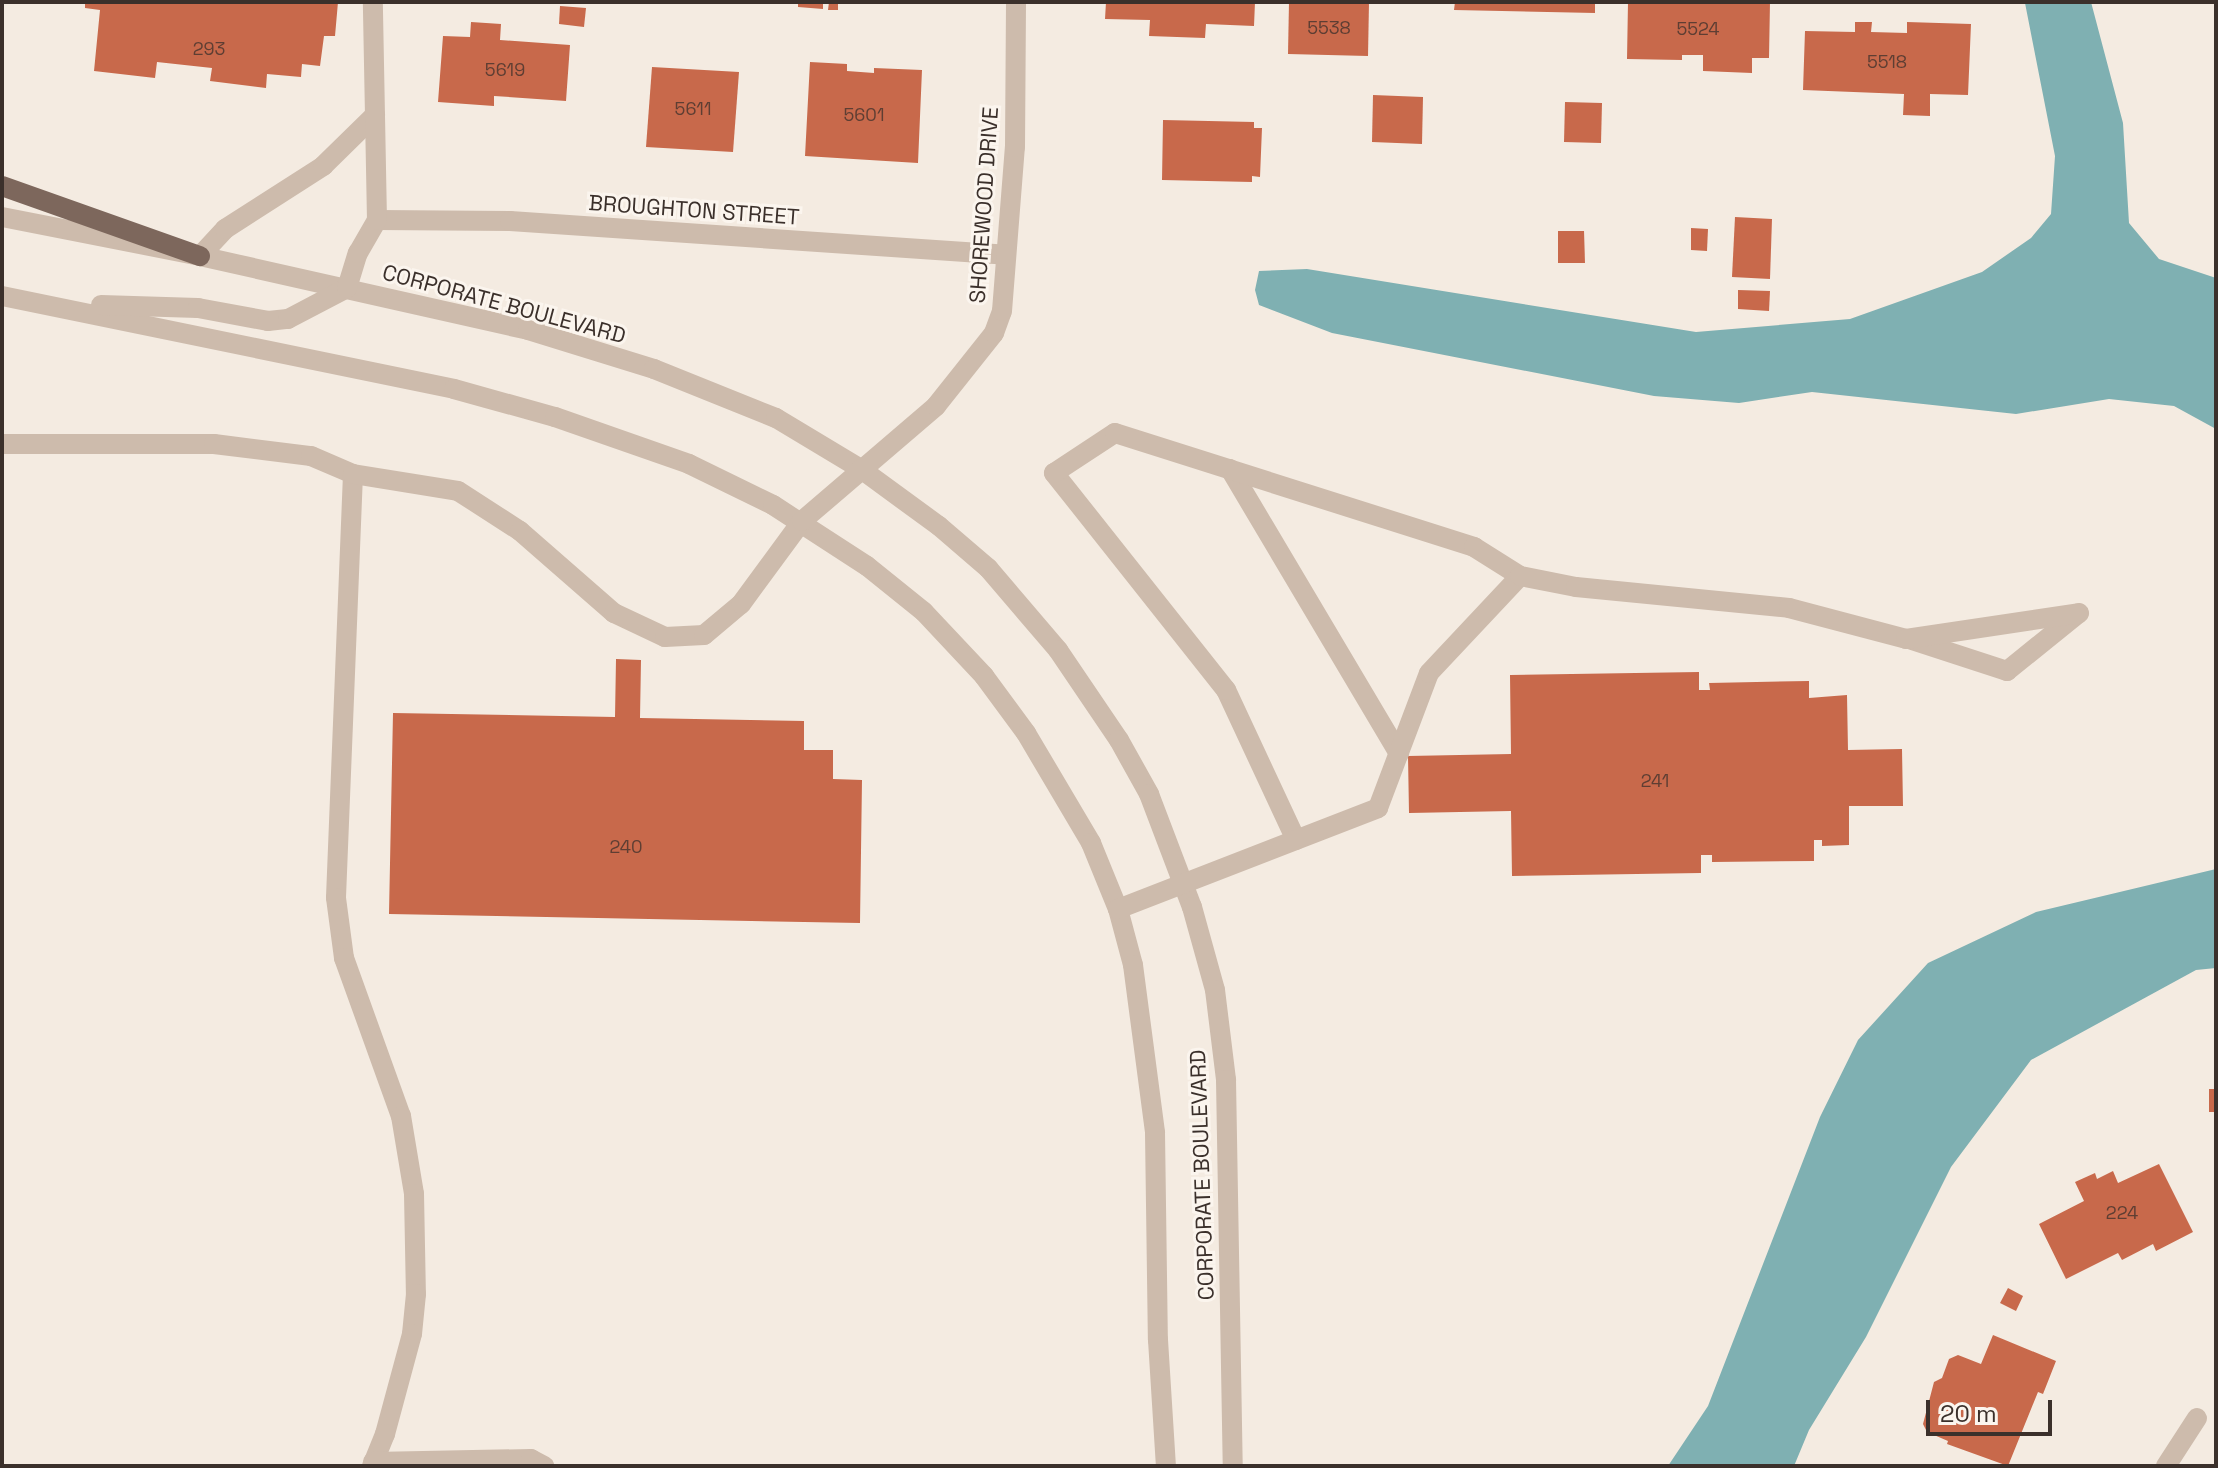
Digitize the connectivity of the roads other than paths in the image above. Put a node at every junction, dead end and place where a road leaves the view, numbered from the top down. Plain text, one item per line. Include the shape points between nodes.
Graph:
1 (373, 2) edge
2 (1016, 2) edge
3 (375, 115) junction
4 (2, 186) edge
5 (2, 217) edge
6 (377, 220) junction
7 (1006, 255) junction
8 (200, 256) junction
9 (347, 288) junction
10 (2, 296) edge
11 (50, 304) junction
12 (2, 444) edge
13 (861, 469) junction
14 (1230, 469) junction
15 (353, 474) junction
16 (802, 521) junction
17 (1520, 576) junction
18 (1906, 639) junction
19 (1399, 754) junction
20 (1296, 840) junction
21 (1185, 882) junction
22 (1118, 909) junction
23 (2197, 1418) dead end
24 (372, 1464) edge
25 (544, 1466) edge
26 (1166, 1466) edge
27 (1233, 1466) edge
28 (2166, 1466) edge

1 - 3 street
2 - 7 street, SHOREWOOD DRIVE via 1015,147
3 - 6 street
3 - 8 street via 323,166 225,229
4 - 8 main road
5 - 8 street, CORPORATE BOULEVARD
6 - 7 street, BROUGHTON STREET via 510,221
6 - 9 street via 358,253
7 - 13 street, SHOREWOOD DRIVE via 1002,311 994,333 936,406
8 - 9 street, CORPORATE BOULEVARD
9 - 11 street via 288,319 268,321 198,308
9 - 13 street, CORPORATE BOULEVARD via 528,330 654,369 776,418
10 - 11 street, CORPORATE BOULEVARD
11 - 16 street, CORPORATE BOULEVARD via 454,389 555,417 689,464
12 - 15 street, SHOREWOOD DRIVE via 214,444 311,456
13 - 16 street, SHOREWOOD DRIVE
13 - 21 street, CORPORATE BOULEVARD via 988,568 1058,650 1149,794
14 - 17 street via 1474,547
14 - 19 street
14 - 20 street via 1115,433 1054,473 1226,690
15 - 16 street, SHOREWOOD DRIVE via 458,491 520,531 614,613 665,637 704,635 741,604
15 - 24 street via 336,898 344,958 401,1116 414,1194 412,1334
16 - 22 street, CORPORATE BOULEVARD via 924,612 984,676 1026,733 1091,843
17 - 18 street via 1576,587 1789,608
17 - 19 street via 1429,673
18 - 18 street via 1922,636 2079,613 2007,671
19 - 20 street via 1378,808
20 - 21 street
21 - 22 street
21 - 27 street, CORPORATE BOULEVARD via 1215,990 1226,1080
22 - 26 street, CORPORATE BOULEVARD via 1133,965 1155,1133
23 - 28 street
24 - 25 street via 531,1459

